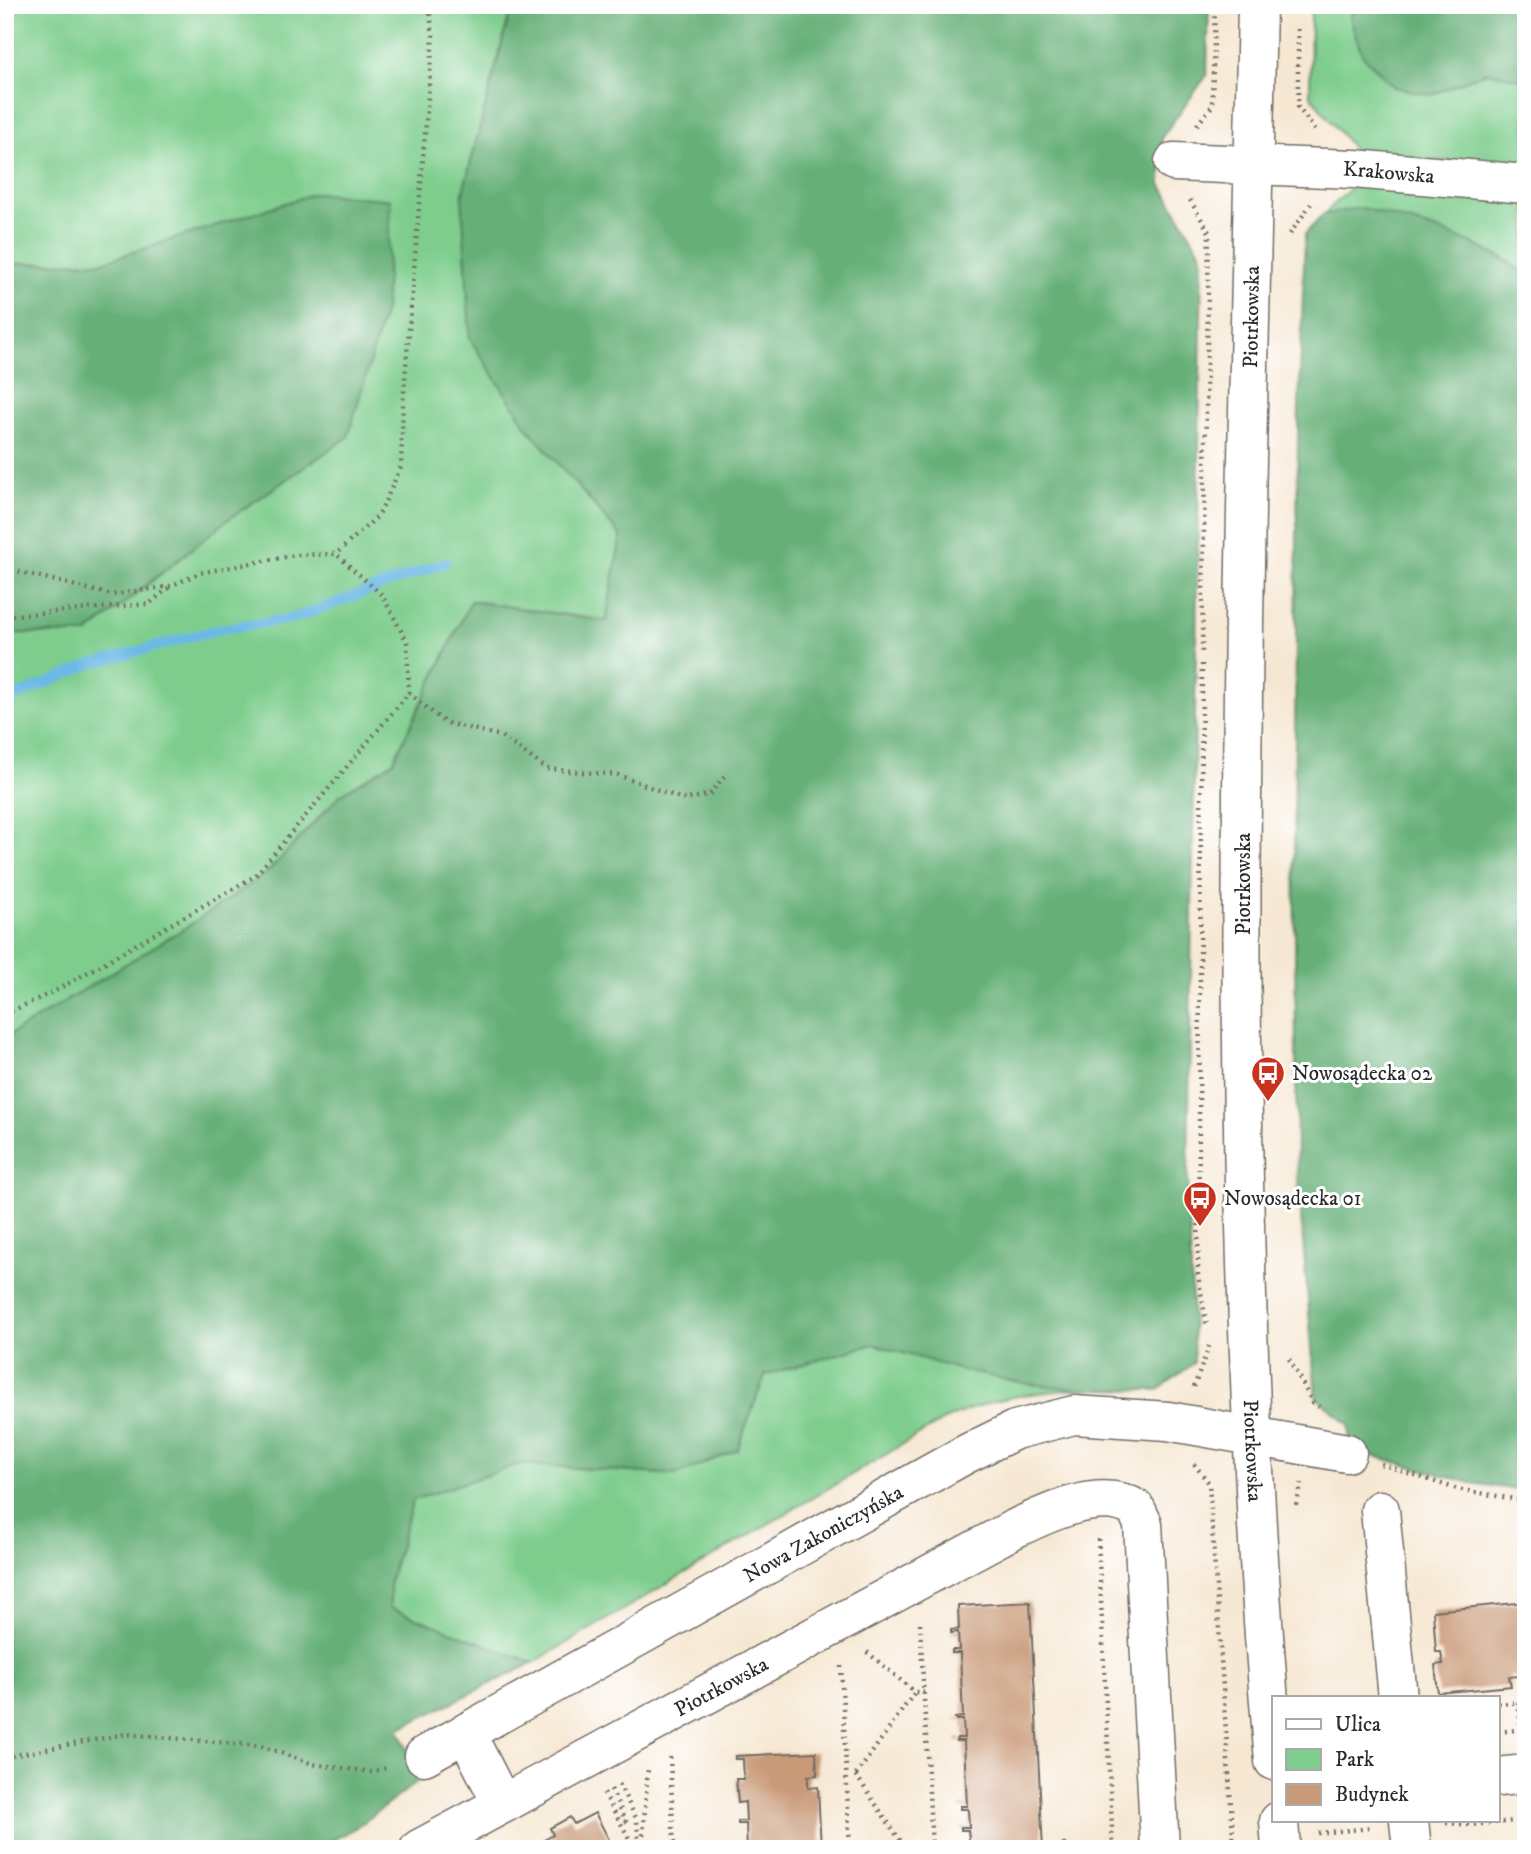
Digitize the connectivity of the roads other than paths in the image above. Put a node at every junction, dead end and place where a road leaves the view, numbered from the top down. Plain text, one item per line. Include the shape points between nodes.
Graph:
1 (1257, 5) edge
2 (1182, 149) road end
3 (1254, 164) junction
4 (1526, 184) edge
5 (1250, 1435) junction
6 (1348, 1453) road end
7 (1380, 1510) dead end
8 (1398, 1696) edge
9 (1272, 1734) edge
10 (467, 1735) junction
11 (425, 1756) road end
12 (1526, 1774) edge
13 (1500, 1777) edge
14 (502, 1804) junction
15 (1279, 1822) edge
16 (1409, 1822) edge
17 (419, 1849) edge
18 (1160, 1849) edge
19 (1282, 1849) edge
20 (1412, 1849) edge

1 - 3 street, Piotrkowska
2 - 3 street, Krakowska
3 - 4 street, Krakowska
3 - 5 street, Piotrkowska via 1243,746 1242,1169
5 - 6 street
5 - 9 street, Piotrkowska
5 - 10 street, Nowa Zakoniczyńska via 1110,1415 1074,1415 1015,1430
7 - 8 street
10 - 11 street, Nowa Zakoniczyńska
10 - 14 street
12 - 13 street
14 - 17 street, Piotrkowska
14 - 18 street, Piotrkowska via 1031,1521 1066,1508 1115,1501 1136,1509 1143,1524
15 - 19 street
16 - 20 street

